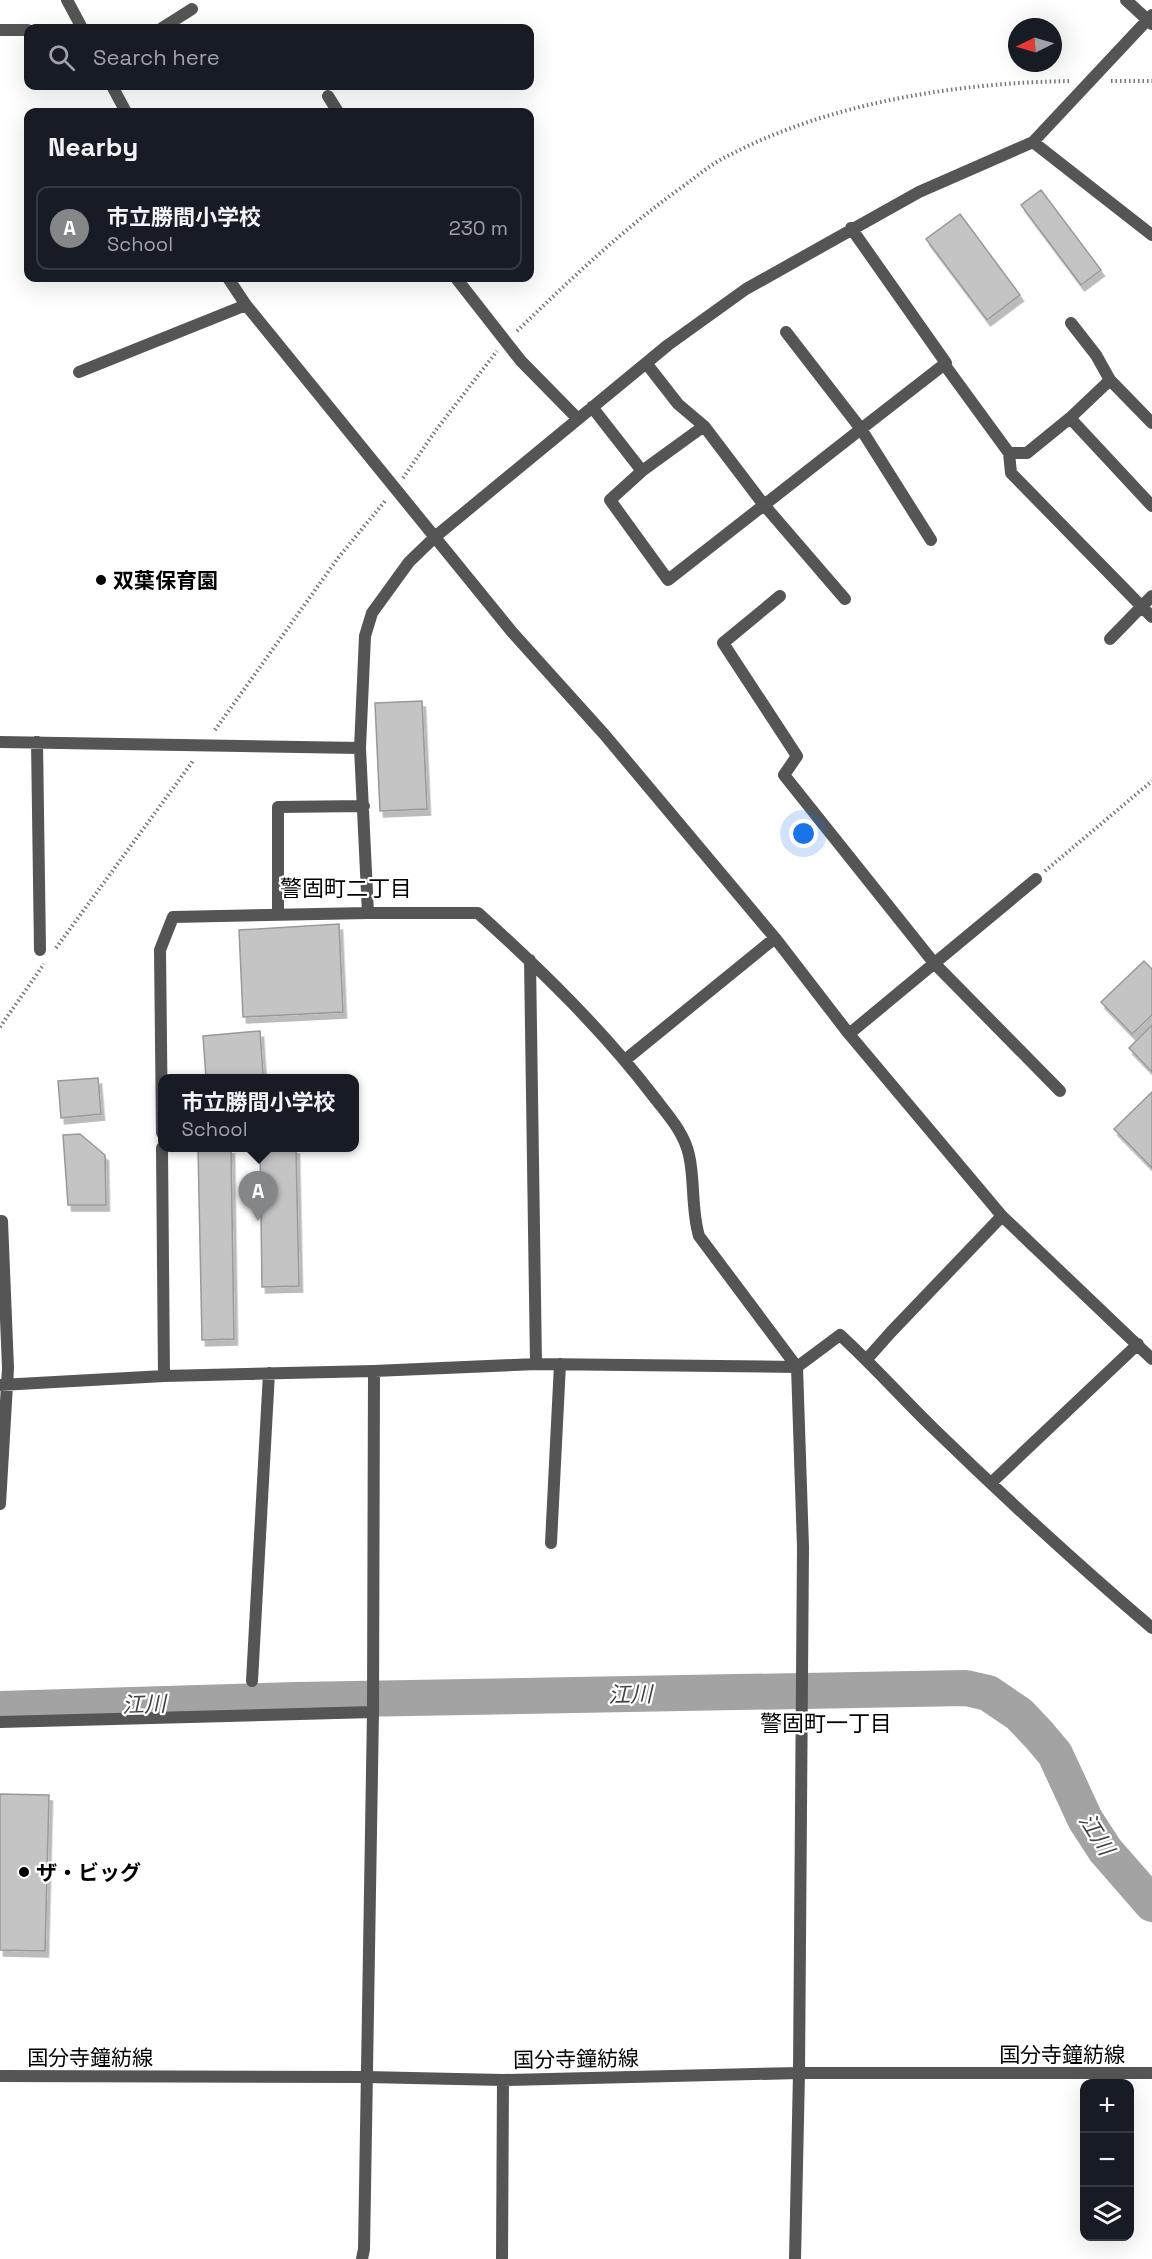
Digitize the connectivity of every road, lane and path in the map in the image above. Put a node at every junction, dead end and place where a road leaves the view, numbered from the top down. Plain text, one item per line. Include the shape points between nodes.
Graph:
1 (68, 0) edge
2 (1126, 0) edge
3 (192, 9) dead end
4 (1150, 20) edge
5 (80, 24) edge
6 (168, 24) edge
7 (0, 30) edge
8 (24, 30) edge
9 (1091, 80) junction
10 (1152, 81) edge
11 (114, 90) edge
12 (328, 96) dead end
13 (124, 108) edge
14 (336, 108) edge
15 (1033, 142) junction
16 (851, 228) junction
17 (1152, 235) edge
18 (231, 282) edge
19 (459, 282) edge
20 (246, 305) junction
21 (1071, 323) dead end
22 (786, 332) dead end
23 (505, 342) junction
24 (646, 363) junction
25 (944, 364) junction
26 (80, 372) dead end
27 (1110, 380) junction
28 (592, 407) junction
29 (1070, 418) junction
30 (578, 419) junction
31 (1152, 423) edge
32 (704, 426) junction
33 (861, 429) junction
34 (1009, 453) junction
35 (642, 471) junction
36 (396, 488) junction
37 (764, 505) junction
38 (1152, 506) edge
39 (436, 536) junction
40 (931, 540) dead end
41 (780, 596) dead end
42 (1152, 596) edge
43 (845, 598) dead end
44 (1142, 607) junction
45 (1152, 617) edge
46 (1110, 639) dead end
47 (0, 742) edge
48 (38, 742) junction
49 (205, 745) junction
50 (360, 748) junction
51 (1152, 781) edge
52 (364, 806) junction
53 (1036, 879) joint
54 (368, 913) junction
55 (278, 915) junction
56 (775, 938) junction
57 (47, 951) joint
58 (530, 960) junction
59 (46, 961) dead end
60 (934, 963) junction
61 (0, 1027) edge
62 (849, 1034) junction
63 (625, 1060) junction
64 (161, 1074) edge
65 (1060, 1091) dead end
66 (162, 1152) edge
67 (1002, 1216) junction
68 (0, 1221) edge
69 (2, 1283) edge
70 (1138, 1344) junction
71 (867, 1359) junction
72 (1152, 1359) edge
73 (536, 1364) junction
74 (560, 1364) junction
75 (797, 1367) junction
76 (374, 1371) junction
77 (269, 1373) junction
78 (164, 1376) junction
79 (3, 1385) edge
80 (991, 1483) junction
81 (0, 1504) edge
82 (551, 1543) dead end
83 (1152, 1628) edge
84 (252, 1681) dead end
85 (373, 1712) junction
86 (0, 1722) edge
87 (799, 2073) junction
88 (1152, 2073) edge
89 (0, 2076) edge
90 (366, 2077) junction
91 (503, 2080) junction
92 (362, 2259) edge
93 (502, 2259) edge
94 (795, 2259) edge

1 - 5 street
2 - 4 street
3 - 6 street
4 - 9 street
7 - 8 street
9 - 10 path
9 - 15 street
9 - 23 path via 954,88 852,110 775,134 721,160 649,210
11 - 13 street
12 - 14 street
15 - 16 street via 919,192
15 - 17 street
16 - 24 street via 746,289
16 - 25 street
18 - 20 street
19 - 23 street
20 - 26 street
20 - 36 street
21 - 27 street
22 - 33 street
23 - 30 street
23 - 36 path
24 - 28 street
24 - 32 street via 678,404
25 - 33 street
25 - 34 street
27 - 29 street
27 - 31 street
28 - 30 street
28 - 35 street
29 - 34 street via 1027,453
29 - 38 street
30 - 39 street
32 - 35 street
32 - 37 street
33 - 37 street
33 - 40 street
34 - 44 street via 1011,473
35 - 37 street via 610,500 668,580
36 - 39 street
36 - 49 path via 338,558
37 - 43 street
39 - 50 street via 409,562 372,614 365,636
39 - 56 street via 512,632 604,734
41 - 60 street via 723,643 796,756 784,775
42 - 44 street
44 - 45 street
44 - 46 street
47 - 48 street
48 - 49 street
48 - 57 street
49 - 50 street
49 - 57 path
50 - 52 street
51 - 53 path
52 - 54 street
52 - 55 street via 278,807
53 - 60 street
54 - 55 street
54 - 58 street via 478,913
55 - 64 street via 172,918 160,950
56 - 62 street
56 - 63 street
58 - 63 street
58 - 73 street
59 - 61 path
60 - 62 street
60 - 65 street
62 - 67 street
63 - 75 street via 677,1127 689,1154 693,1217 699,1236
66 - 78 street
67 - 70 street
67 - 71 street
68 - 69 street
69 - 79 street via 8,1368
70 - 72 street
70 - 80 street
71 - 75 street via 840,1335
71 - 80 street
73 - 74 street
73 - 76 street
74 - 75 street
74 - 82 street
75 - 87 street via 803,1547
76 - 77 street
76 - 85 street
77 - 78 street
77 - 84 street
78 - 79 street
79 - 81 street
80 - 83 street
85 - 86 street
85 - 90 street
87 - 88 street, 国分寺鐘紡線
87 - 91 street, 国分寺鐘紡線
87 - 94 street
89 - 90 street, 国分寺鐘紡線
90 - 91 street, 国分寺鐘紡線
90 - 92 street
91 - 93 street

